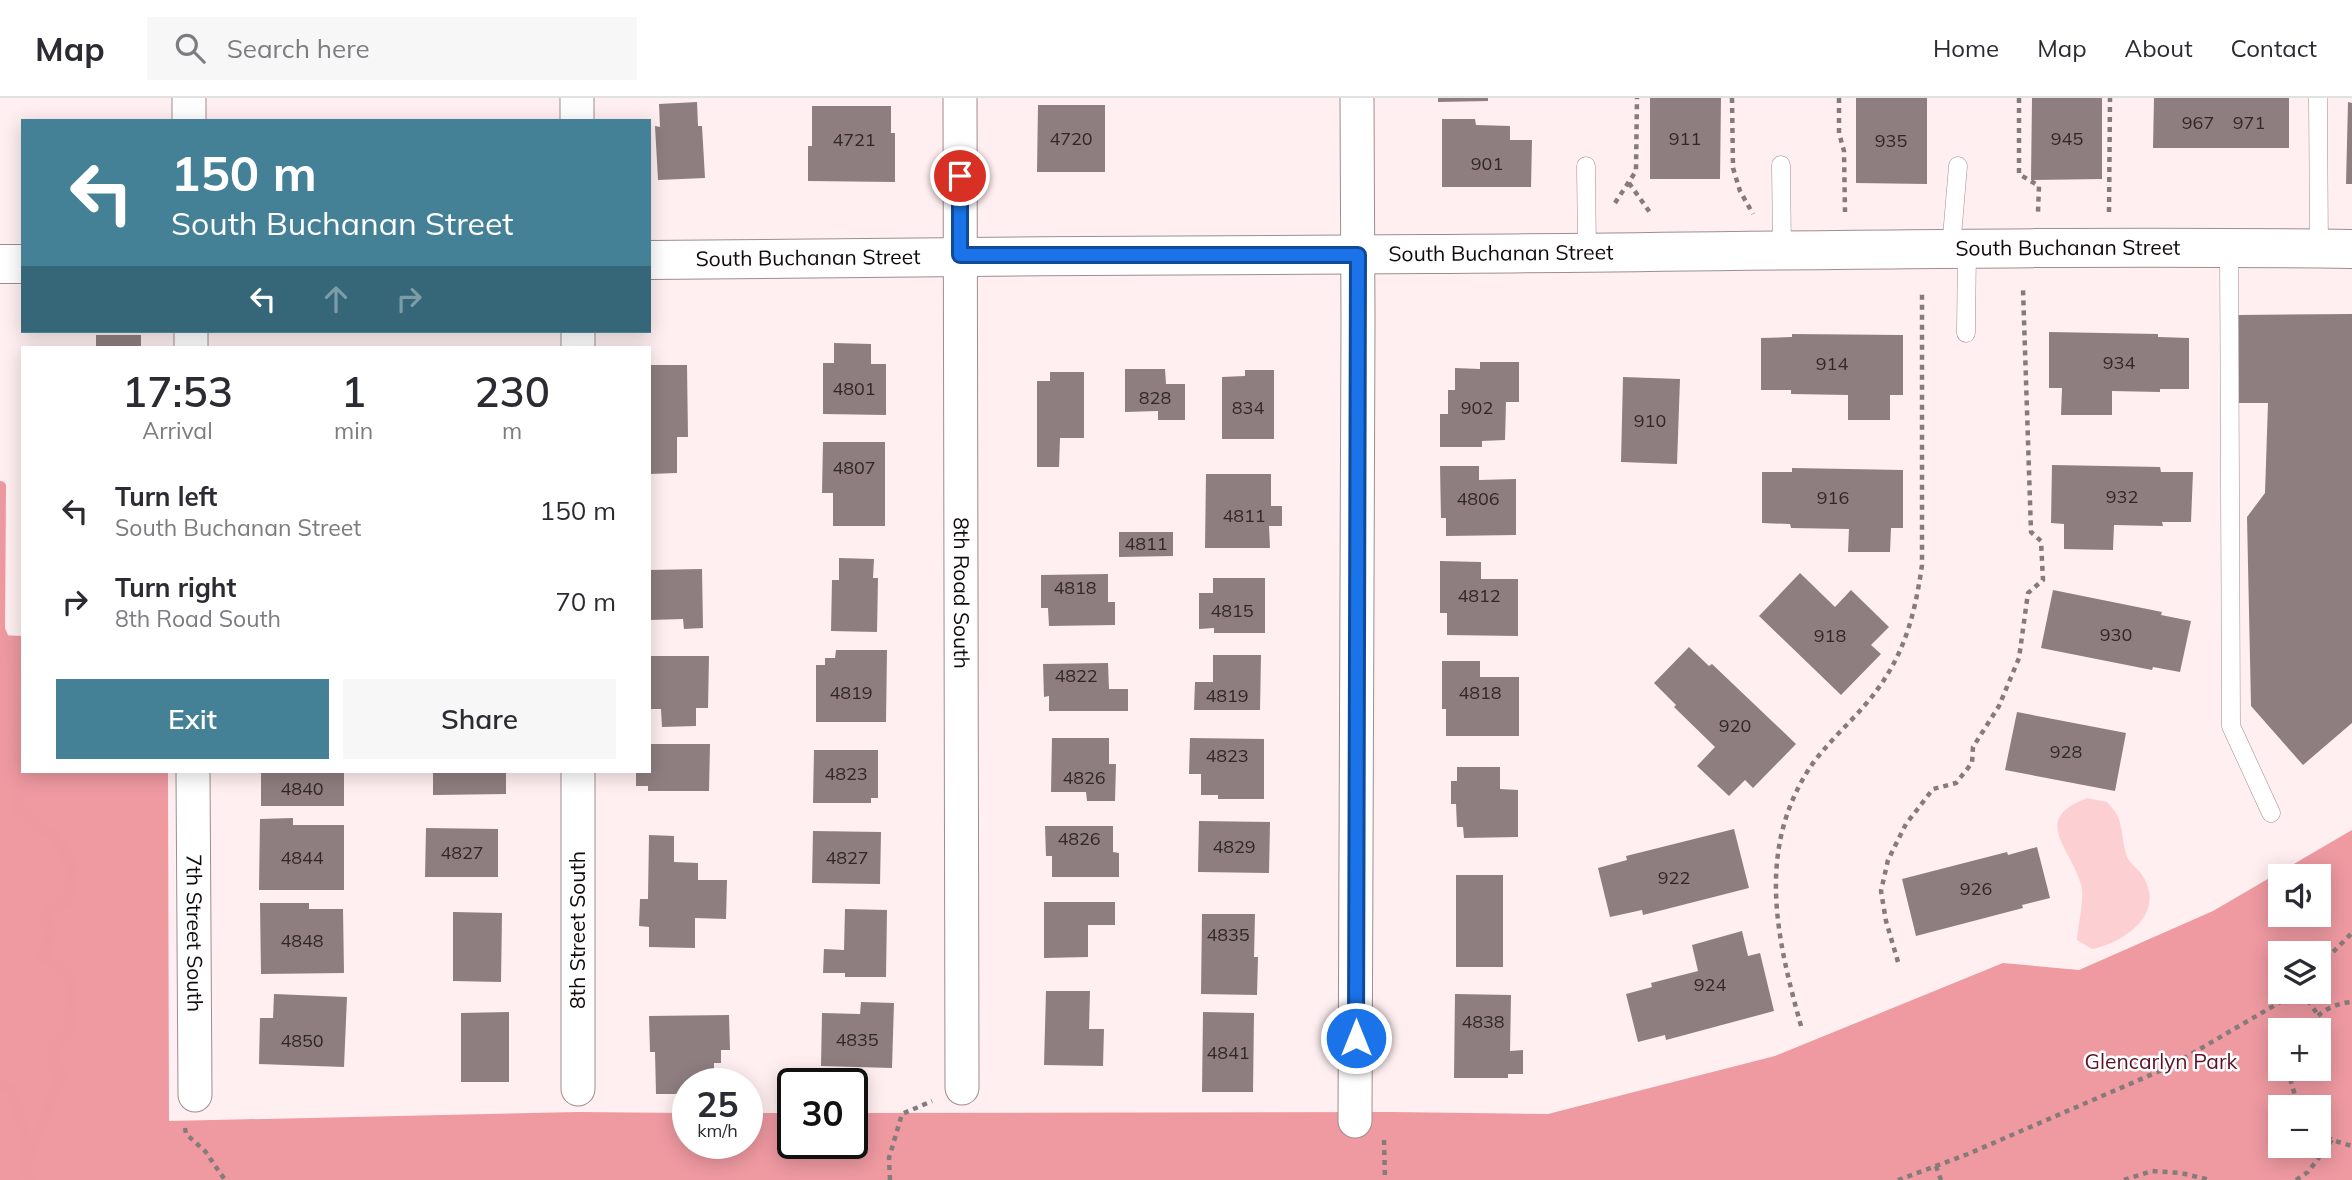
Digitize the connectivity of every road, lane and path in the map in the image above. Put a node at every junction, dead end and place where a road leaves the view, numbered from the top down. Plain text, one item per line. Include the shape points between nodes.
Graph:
1 (189, 98) edge
2 (577, 98) edge
3 (960, 98) edge
4 (1357, 98) edge
5 (1637, 98) edge
6 (1732, 98) edge
7 (1839, 98) edge
8 (2019, 98) edge
9 (2110, 98) edge
10 (2318, 98) edge
11 (189, 119) edge
12 (577, 119) edge
13 (1781, 165) dead end
14 (1586, 166) dead end
15 (1958, 166) dead end
16 (1629, 183) junction
17 (1614, 204) dead end
18 (2109, 213) dead end
19 (2038, 214) dead end
20 (1754, 215) dead end
21 (1846, 215) dead end
22 (1653, 217) dead end
23 (1959, 248) junction
24 (2229, 248) junction
25 (1782, 249) junction
26 (2335, 249) edge
27 (1587, 252) junction
28 (960, 255) junction
29 (1358, 255) junction
30 (651, 260) edge
31 (0, 264) edge
32 (21, 264) edge
33 (2023, 289) dead end
34 (1922, 290) dead end
35 (1966, 333) dead end
36 (193, 773) edge
37 (578, 773) edge
38 (2271, 813) dead end
39 (2352, 933) edge
40 (2331, 954) edge
41 (1898, 962) dead end
42 (2352, 1002) edge
43 (2275, 1004) edge
44 (2310, 1004) edge
45 (2318, 1015) junction
46 (2316, 1018) edge
47 (1801, 1026) dead end
48 (962, 1088) joint
49 (578, 1089) dead end
50 (195, 1095) joint
51 (1355, 1121) dead end
52 (2332, 1140) joint
53 (2352, 1146) edge
54 (1936, 1166) junction
55 (225, 1180) edge
56 (890, 1180) edge
57 (1898, 1180) edge
58 (1941, 1180) edge
59 (2124, 1180) edge
60 (2210, 1180) edge
61 (2296, 1180) edge

1 - 11 street
2 - 12 street
3 - 28 street, 8th Road South
4 - 29 street
5 - 16 path via 1636,171
6 - 20 path via 1732,168
7 - 21 path
8 - 19 path via 2020,174 2039,186
9 - 18 path
10 - 26 lane
13 - 25 lane
14 - 27 lane
15 - 23 lane
16 - 17 path
16 - 22 path
23 - 24 street, South Buchanan Street
23 - 25 street, South Buchanan Street
23 - 35 lane
24 - 26 street, South Buchanan Street
24 - 38 lane via 2231,726
25 - 27 street, South Buchanan Street
27 - 29 street, South Buchanan Street
28 - 29 street, South Buchanan Street
28 - 30 street, South Buchanan Street
28 - 48 street, 8th Road South
29 - 51 street
31 - 32 street
33 - 41 path via 2031,532 2041,541 2043,580 2028,593 2019,658 1999,706 1973,747 1972,763 1956,783 1933,789 1906,824 1888,860 1881,891
34 - 47 path via 1922,565 1916,608 1891,671 1809,769 1787,816 1778,855 1775,899 1779,939
36 - 50 street, 7th Street South
37 - 49 street, 8th Street South
39 - 40 path
42 - 45 path via 2334,1005
43 - 54 path via 2169,1067
44 - 45 path
45 - 46 path
48 - 56 path via 902,1114 889,1158
50 - 55 path via 184,1115 186,1134
52 - 53 path
52 - 61 path via 2308,1172
54 - 57 path
54 - 58 path
59 - 60 path via 2152,1171

